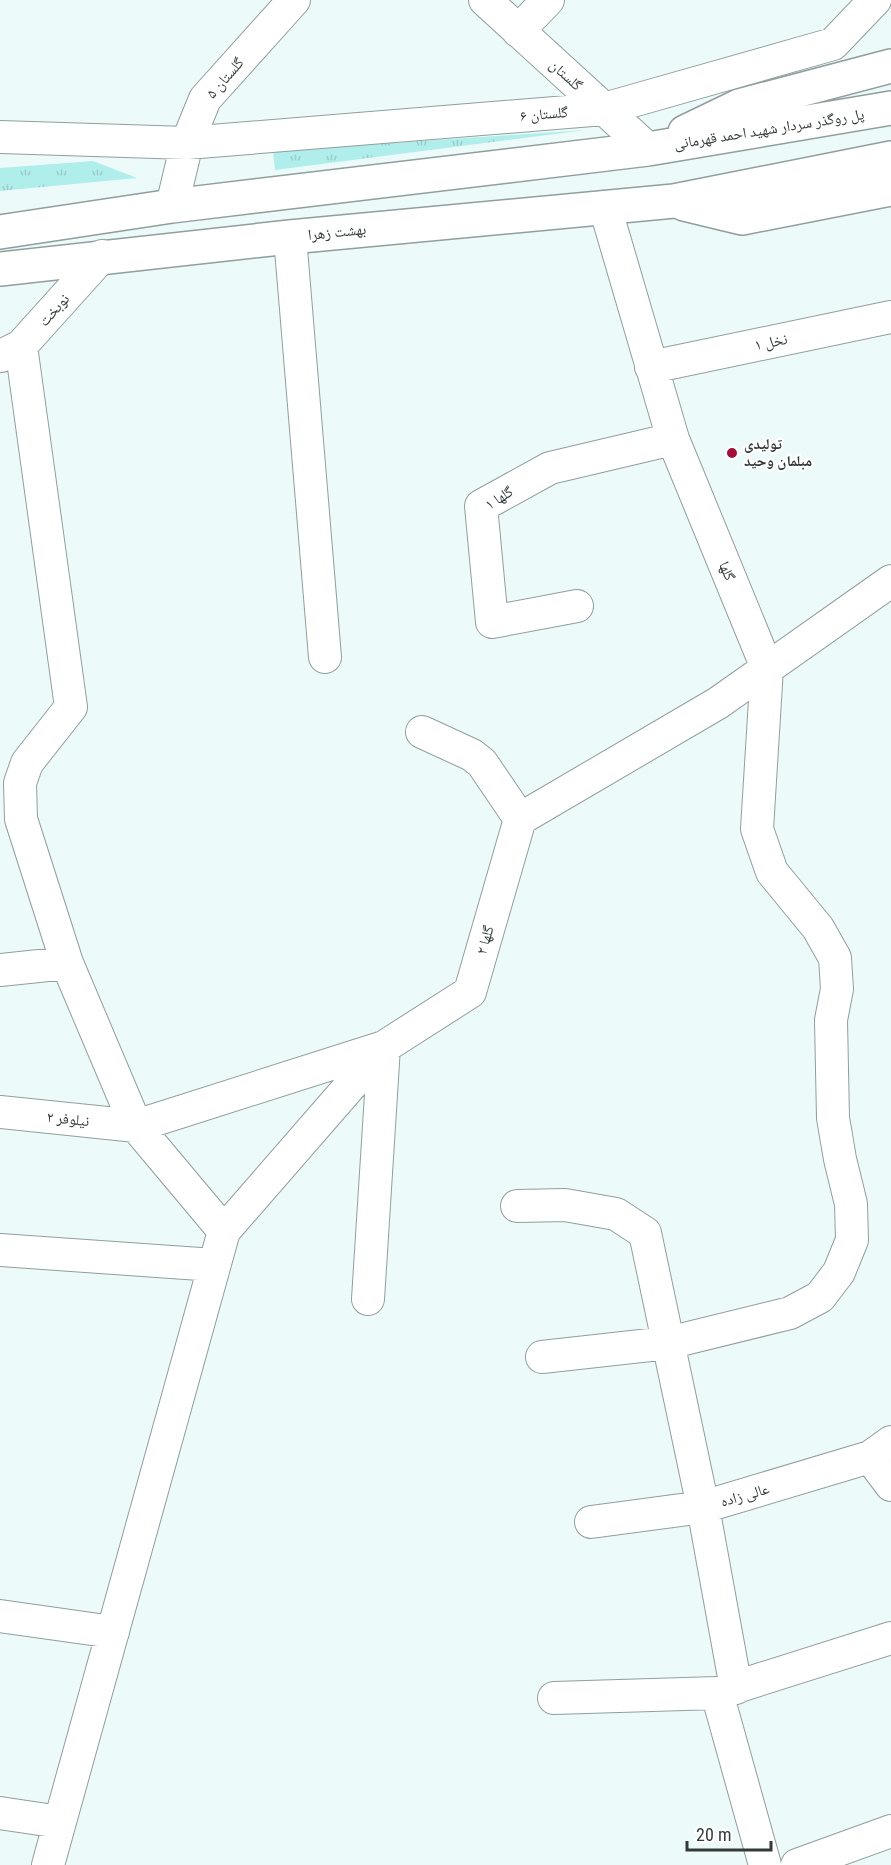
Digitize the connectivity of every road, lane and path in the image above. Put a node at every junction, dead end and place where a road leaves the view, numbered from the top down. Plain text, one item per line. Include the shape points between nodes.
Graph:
1 (294, 0) edge
2 (485, 0) edge
3 (548, 0) edge
4 (875, 0) edge
5 (518, 31) junction
6 (891, 66) edge
7 (891, 108) edge
8 (604, 110) junction
9 (0, 136) edge
10 (187, 143) junction
11 (648, 149) junction
12 (891, 158) edge
13 (891, 189) edge
14 (674, 201) junction
15 (172, 206) junction
16 (605, 207) junction
17 (0, 232) edge
18 (290, 237) junction
19 (102, 256) junction
20 (0, 269) edge
21 (891, 317) edge
22 (10, 351) edge
23 (651, 367) junction
24 (673, 439) junction
25 (891, 581) edge
26 (577, 606) dead end
27 (325, 657) dead end
28 (767, 668) junction
29 (422, 732) dead end
30 (520, 819) junction
31 (67, 963) junction
32 (0, 970) edge
33 (384, 1047) junction
34 (0, 1112) edge
35 (136, 1126) junction
36 (517, 1206) dead end
37 (224, 1231) junction
38 (0, 1250) edge
39 (214, 1264) junction
40 (368, 1299) dead end
41 (668, 1343) junction
42 (542, 1357) dead end
43 (881, 1450) edge
44 (891, 1485) edge
45 (703, 1507) junction
46 (591, 1522) dead end
47 (0, 1616) edge
48 (113, 1632) junction
49 (891, 1638) edge
50 (727, 1690) junction
51 (554, 1698) dead end
52 (0, 1813) edge
53 (60, 1822) junction
54 (891, 1831) edge
55 (48, 1865) edge
56 (765, 1865) edge
57 (797, 1865) edge

1 - 10 street, گلستان ۵ via 205,99
2 - 5 street, گلستان
3 - 5 street
4 - 8 street, گلستان ۶ via 833,44
5 - 8 street, گلستان
6 - 11 main road via 739,106
7 - 11 main road, پل روگذر سردار شهید احمد قهرمانی
8 - 10 street, گلستان ۶
8 - 11 street, گلستان
9 - 10 street, گلستان ۶
10 - 15 street, گلستان ۵
11 - 15 main road
12 - 14 main road
13 - 14 main road via 742,218
14 - 16 main road, بهشت زهرا
15 - 17 main road
16 - 18 main road, بهشت زهرا
16 - 23 street, گلها
18 - 19 main road, بهشت زهرا
18 - 27 street
19 - 20 main road, بهشت زهرا
19 - 22 street, نوبخت
21 - 23 street, نخل ۱
22 - 31 street via 70,707 27,763 20,783 21,819
23 - 24 street, گلها
24 - 26 street, گلها ۱ via 550,468 481,506 492,622
24 - 28 street, گلها
25 - 28 street
28 - 30 street via 718,703
28 - 41 street, گلها via 757,829 771,872 818,928 835,958 837,989 831,1020 833,1118 851,1204 852,1240 838,1272 820,1297 790,1313
29 - 30 street via 482,763
30 - 33 street, گلها ۲ via 470,992
31 - 32 street
31 - 35 street
33 - 35 street, گلها ۲
33 - 37 street
33 - 40 street
34 - 35 street, نیلوفر ۲
35 - 37 street
36 - 41 street via 565,1205 616,1214 645,1233
37 - 39 street
38 - 39 street
39 - 48 street
41 - 42 street, گلها
41 - 45 street
43 - 44 street
43 - 45 street, عالی زاده
45 - 46 street, عالی زاده
45 - 50 street
47 - 48 street
48 - 53 street
49 - 50 street
50 - 51 street
50 - 56 street
52 - 53 street
53 - 55 street
54 - 57 street

